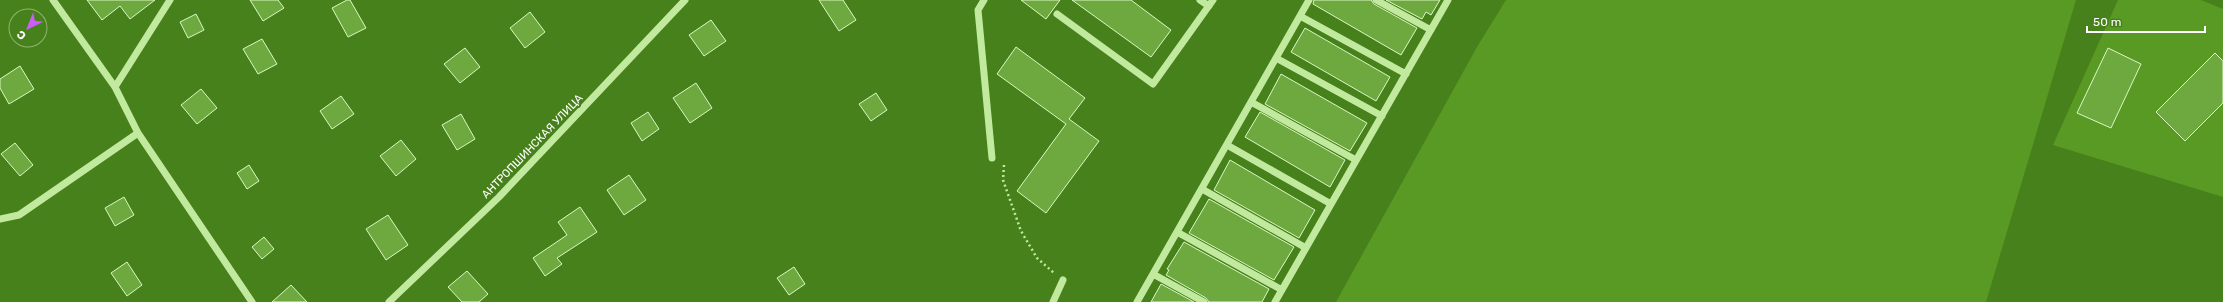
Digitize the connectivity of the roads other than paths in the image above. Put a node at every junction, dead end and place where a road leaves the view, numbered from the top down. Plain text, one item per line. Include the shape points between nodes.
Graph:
1 (53, 0) edge
2 (170, 0) edge
3 (685, 0) edge
4 (984, 0) edge
5 (1200, 0) edge
6 (1309, 0) edge
7 (1376, 0) edge
8 (1448, 0) edge
9 (1211, 3) edge
10 (1057, 14) dead end
11 (1300, 16) junction
12 (1431, 30) junction
13 (1276, 58) junction
14 (1406, 74) junction
15 (115, 87) junction
16 (1251, 102) junction
17 (1382, 116) junction
18 (138, 133) junction
19 (1227, 145) junction
20 (992, 158) dead end
21 (1356, 160) junction
22 (1202, 189) junction
23 (1331, 204) junction
24 (0, 220) edge
25 (1177, 232) junction
26 (1306, 248) junction
27 (1154, 274) junction
28 (1063, 280) road end
29 (1282, 290) junction
30 (252, 302) edge
31 (389, 302) edge
32 (1053, 302) edge
33 (1137, 302) edge
34 (1204, 302) edge
35 (1275, 302) edge

1 - 15 street
2 - 15 street
3 - 31 street, АНТРОПШИНСКАЯ УЛИЦА via 499,197
4 - 20 street via 978,10
5 - 9 street
6 - 11 street
7 - 12 street
8 - 12 street
9 - 10 street via 1153,84
11 - 13 street
11 - 14 street
12 - 14 street
13 - 16 street
13 - 17 street
14 - 17 street
15 - 18 street
16 - 19 street
16 - 21 street
17 - 21 street
18 - 24 street via 19,215
18 - 30 street
19 - 22 street
19 - 23 street
21 - 23 street
22 - 25 street
22 - 26 street
23 - 26 street
25 - 27 street
25 - 29 street
26 - 29 street
27 - 33 street
27 - 34 street
28 - 32 street
29 - 35 street

